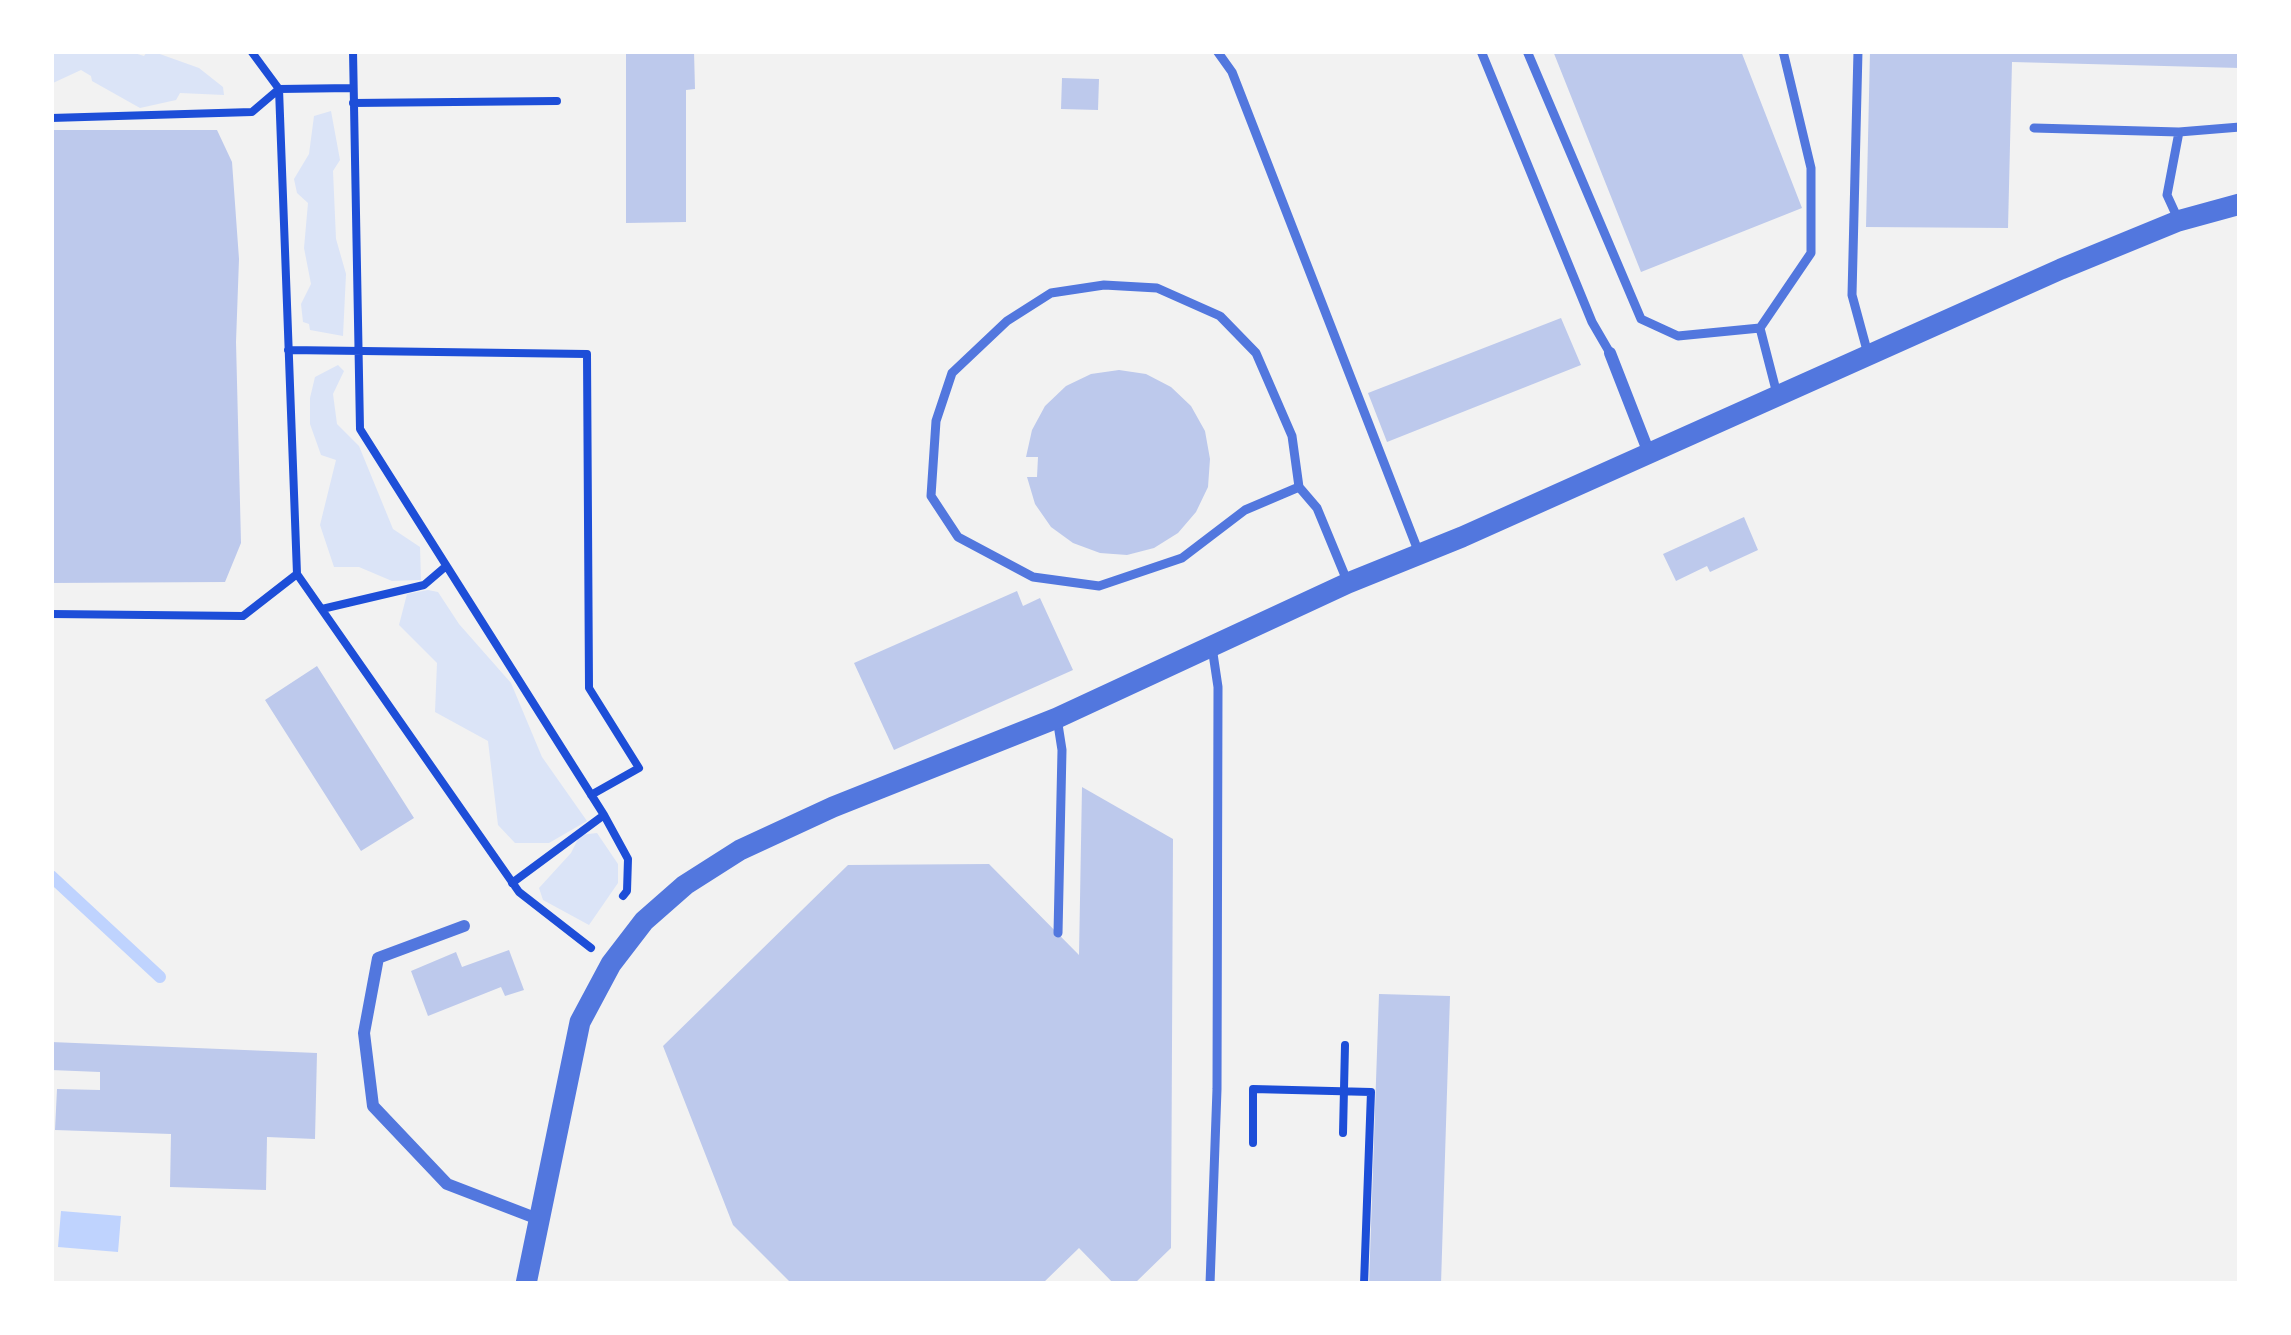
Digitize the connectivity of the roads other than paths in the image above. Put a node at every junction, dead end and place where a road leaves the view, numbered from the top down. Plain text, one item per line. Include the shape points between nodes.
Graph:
1 (1217, 51) edge
2 (1481, 51) edge
3 (1527, 51) edge
4 (1783, 51) edge
5 (1858, 51) edge
6 (2240, 127) edge
7 (2034, 128) dead end
8 (2179, 131) junction
9 (2240, 204) edge
10 (2178, 220) junction
11 (1760, 328) junction
12 (1610, 353) joint
13 (1868, 355) junction
14 (1777, 394) junction
15 (1649, 453) junction
16 (1299, 487) junction
17 (1419, 553) junction
18 (1348, 583) junction
19 (1212, 647) junction
20 (1057, 718) junction
21 (464, 926) dead end
22 (1058, 933) dead end
23 (538, 1219) junction
24 (526, 1284) edge
25 (1210, 1284) edge

1 - 17 lane via 1232,71
2 - 12 lane
3 - 11 lane via 1641,319 1678,336
4 - 11 lane via 1811,168 1810,254
5 - 13 lane via 1852,295
6 - 8 lane
7 - 8 lane
8 - 10 lane via 2167,195
9 - 10 street
10 - 13 street
11 - 14 lane
12 - 15 street
13 - 14 street
14 - 15 street
15 - 17 street
16 - 16 lane via 1245,511 1182,557 1099,586 1033,577 958,537 931,496 936,421 952,373 1051,293 1157,288 1220,316 1256,353 1292,436
16 - 18 lane
17 - 18 street
18 - 19 street
19 - 20 street
19 - 25 lane via 1217,1089
20 - 22 lane
20 - 23 street via 740,850 644,921 580,1022
21 - 23 street via 378,958 364,1033 373,1106 446,1184
23 - 24 street

